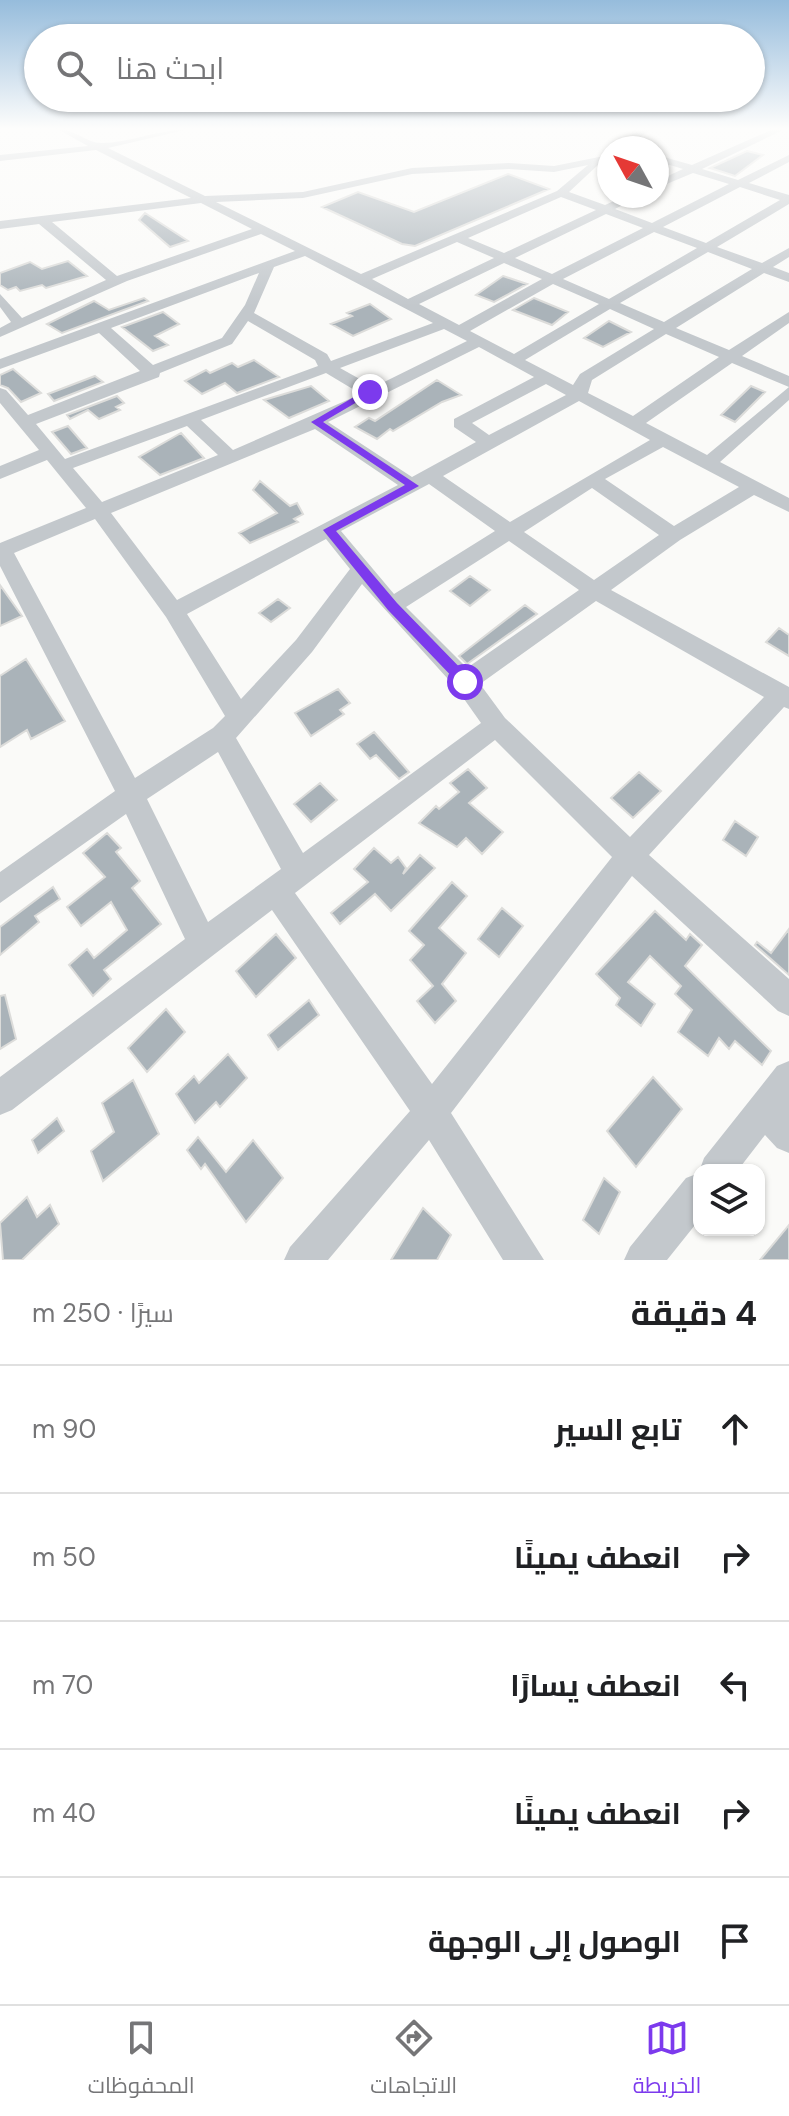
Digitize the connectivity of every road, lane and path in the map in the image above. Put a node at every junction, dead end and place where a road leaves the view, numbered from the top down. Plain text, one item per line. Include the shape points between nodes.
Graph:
1 (178, 189) edge
2 (331, 189) edge
3 (566, 189) edge
4 (728, 189) edge
5 (758, 189) edge
6 (561, 193) junction
7 (789, 199) edge
8 (202, 202) junction
9 (604, 209) junction
10 (42, 220) junction
11 (0, 225) edge
12 (651, 227) junction
13 (260, 230) junction
14 (456, 237) junction
15 (707, 248) junction
16 (304, 252) junction
17 (789, 252) edge
18 (501, 258) junction
19 (268, 267) junction
20 (763, 269) junction
21 (789, 278) edge
22 (361, 279) junction
23 (550, 280) junction
24 (115, 281) junction
25 (0, 298) edge
26 (408, 304) junction
27 (605, 304) junction
28 (246, 314) junction
29 (789, 316) edge
30 (20, 324) junction
31 (444, 324) junction
32 (102, 328) junction
33 (662, 328) junction
34 (460, 331) junction
35 (0, 333) edge
36 (480, 341) junction
37 (729, 356) junction
38 (514, 360) junction
39 (0, 364) edge
40 (326, 367) junction
41 (153, 374) junction
42 (546, 377) junction
43 (789, 382) edge
44 (370, 392) junction
45 (789, 392) edge
46 (0, 393) edge
47 (580, 394) junction
48 (190, 419) junction
49 (316, 422) junction
50 (24, 423) junction
51 (635, 423) junction
52 (664, 439) junction
53 (488, 442) junction
54 (230, 457) junction
55 (54, 460) junction
56 (708, 463) junction
57 (0, 473) edge
58 (592, 479) junction
59 (422, 481) junction
60 (752, 488) junction
61 (789, 506) edge
62 (100, 512) junction
63 (329, 530) junction
64 (508, 532) junction
65 (673, 535) junction
66 (1, 550) edge
67 (361, 570) junction
68 (594, 590) junction
69 (392, 606) junction
70 (174, 611) junction
71 (465, 682) junction
72 (786, 697) edge
73 (496, 725) junction
74 (231, 728) junction
75 (131, 795) junction
76 (630, 856) junction
77 (288, 884) junction
78 (0, 889) edge
79 (202, 942) junction
80 (789, 1000) edge
81 (789, 1078) edge
82 (0, 1098) edge
83 (765, 1110) junction
84 (431, 1112) junction
85 (789, 1136) edge
86 (721, 1164) edge
87 (693, 1198) edge
88 (303, 1260) edge
89 (525, 1260) edge
90 (643, 1260) edge

1 - 8 street
2 - 8 street
3 - 6 street
4 - 12 street
5 - 7 street
6 - 9 street
6 - 14 street
7 - 15 street
8 - 10 street
8 - 13 street
9 - 12 street
9 - 18 street
10 - 11 street
10 - 24 street
12 - 15 street
12 - 23 street
13 - 16 street
13 - 24 street
14 - 18 street
14 - 22 street
15 - 20 street
15 - 27 street
16 - 19 street
16 - 22 street
17 - 20 street
18 - 23 street
18 - 26 street
19 - 28 street
19 - 32 street
20 - 21 street
20 - 33 street
22 - 26 street
23 - 27 street
23 - 34 street
24 - 30 street
25 - 30 street
26 - 31 street
27 - 33 street
27 - 38 street
28 - 40 street via 322,357
28 - 41 street via 227,341
29 - 37 street
30 - 35 street
31 - 34 street
31 - 40 street
32 - 39 street
32 - 41 street
33 - 37 street
33 - 47 street via 581,381
34 - 36 street
36 - 38 street
36 - 44 street
37 - 43 street
37 - 51 street
38 - 42 street
40 - 44 street
40 - 48 street
41 - 50 street
42 - 47 street
42 - 53 street via 460,423
44 - 49 street
45 - 56 street
46 - 50 street
47 - 51 street
47 - 53 street
48 - 54 street
48 - 55 street
49 - 54 street
49 - 59 street
50 - 55 street
51 - 52 street
52 - 56 street
52 - 58 street
53 - 59 street
54 - 62 street
55 - 57 street
55 - 62 street
56 - 60 street
58 - 64 street
58 - 65 street
59 - 63 street
59 - 64 street
60 - 61 street
60 - 65 street
62 - 66 street
62 - 70 street
63 - 67 street
63 - 70 street
64 - 68 street
64 - 69 street
65 - 68 street
66 - 75 street
67 - 69 street
67 - 74 street via 304,646
68 - 71 street
68 - 72 street
69 - 71 street
70 - 74 street
71 - 73 street
72 - 76 street
73 - 76 street
73 - 77 street
74 - 75 street
74 - 77 street
75 - 78 street
75 - 79 street
76 - 80 street
76 - 84 street
77 - 79 street
77 - 84 street
79 - 82 street
81 - 83 street
83 - 85 street
83 - 86 street
84 - 88 street
84 - 89 street
87 - 90 street

